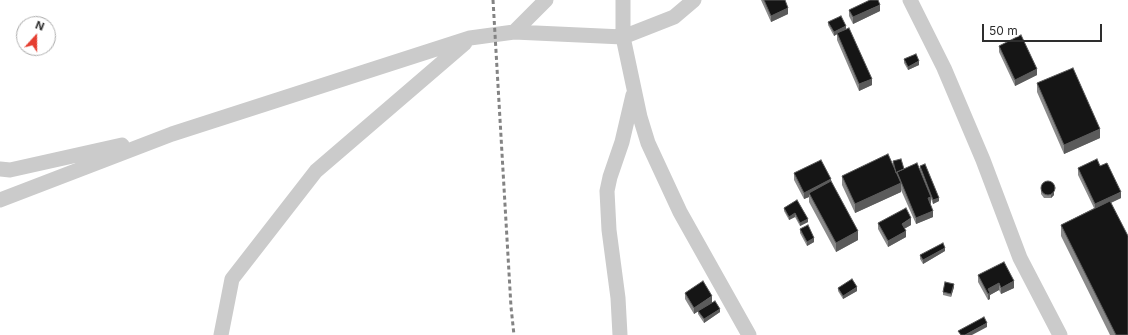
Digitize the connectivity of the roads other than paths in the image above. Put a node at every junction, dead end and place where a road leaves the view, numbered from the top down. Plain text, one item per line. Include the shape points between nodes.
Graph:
1 (546, 0) edge
2 (624, 0) edge
3 (694, 0) edge
4 (910, 0) edge
5 (514, 32) junction
6 (623, 37) junction
7 (470, 38) junction
8 (634, 89) junction
9 (172, 134) junction
10 (0, 169) edge
11 (0, 200) edge
12 (221, 335) edge
13 (620, 335) edge
14 (748, 335) edge
15 (1060, 335) edge

1 - 5 street
2 - 6 street
3 - 6 street via 674,17
4 - 15 street via 944,68 983,160 1020,258
5 - 6 street
5 - 7 street
6 - 8 street
7 - 9 street
7 - 12 street via 316,171 232,279
8 - 13 street via 607,191
8 - 14 street via 648,143 680,212
9 - 10 street via 10,170
9 - 11 street

